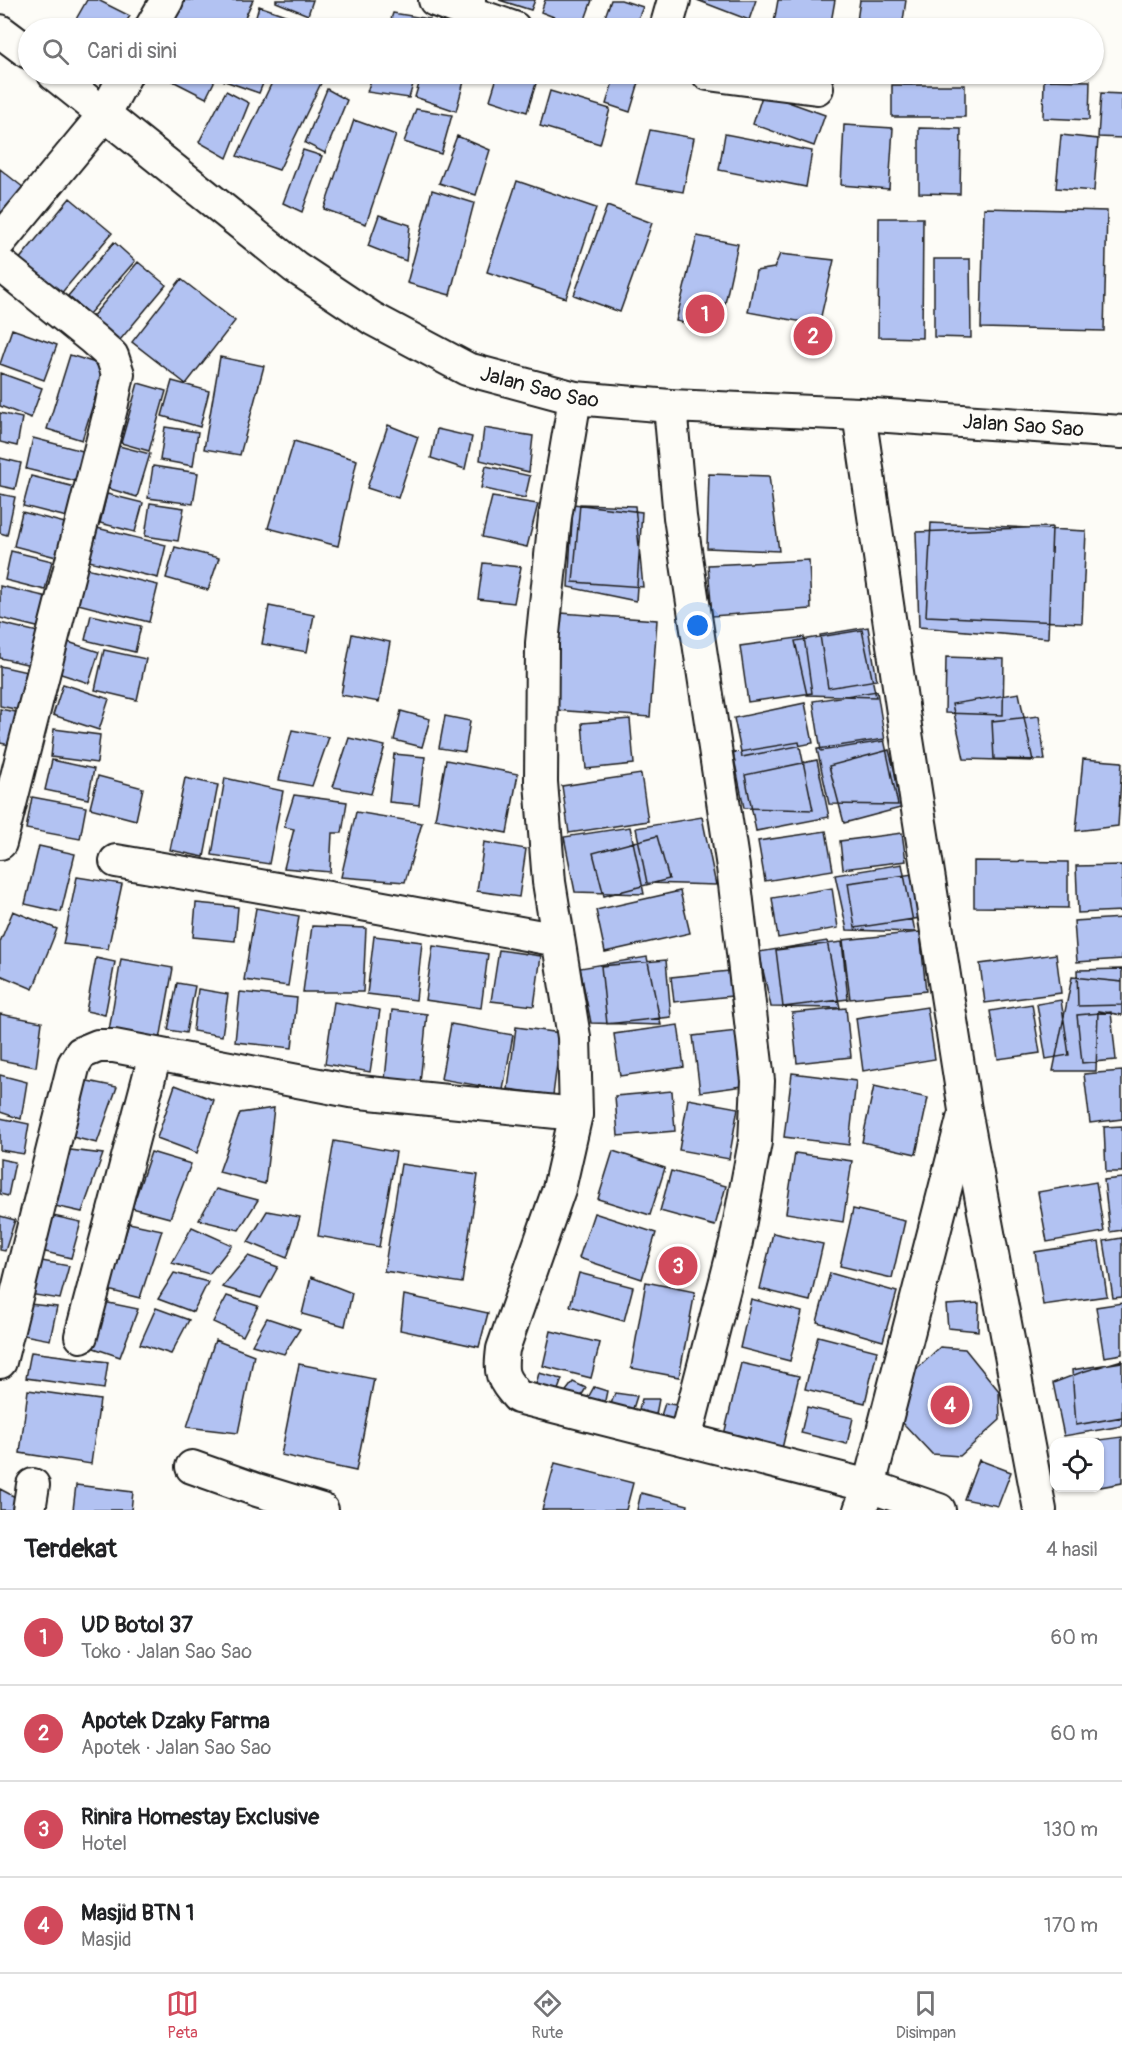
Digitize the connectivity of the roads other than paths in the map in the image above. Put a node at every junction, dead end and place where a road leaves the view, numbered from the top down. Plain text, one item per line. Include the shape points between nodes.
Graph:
1 (166, 0) edge
2 (435, 0) edge
3 (674, 0) edge
4 (467, 5) edge
5 (156, 18) edge
6 (494, 18) edge
7 (669, 18) edge
8 (0, 31) edge
9 (18, 44) edge
10 (66, 84) edge
11 (121, 84) edge
12 (786, 84) edge
13 (817, 88) dead end
14 (104, 115) junction
15 (0, 241) edge
16 (0, 264) edge
17 (574, 398) junction
18 (670, 406) junction
19 (860, 414) junction
20 (1122, 432) edge
21 (0, 843) edge
22 (116, 861) dead end
23 (558, 940) junction
24 (155, 1055) junction
25 (965, 1110) junction
26 (576, 1114) junction
27 (81, 1336) dead end
28 (0, 1362) edge
29 (686, 1439) junction
30 (192, 1467) dead end
31 (865, 1498) edge
32 (255, 1500) edge
33 (322, 1510) edge
34 (939, 1510) edge
35 (1040, 1510) edge

1 - 5 street
2 - 4 street
3 - 7 street
4 - 6 street
8 - 9 street
10 - 14 street, Jalan Sao Sao
11 - 14 street
12 - 13 street
14 - 15 street
14 - 17 street, Jalan Sao Sao via 295,267 372,319 467,369
16 - 21 street via 112,356 118,374
17 - 18 street, Jalan Sao Sao
17 - 23 street via 555,517 542,643 541,782
18 - 19 street, Jalan Sao Sao
18 - 29 street via 680,517 733,867 758,1081 755,1142 736,1242
19 - 20 street, Jalan Sao Sao
19 - 25 street
22 - 23 street
23 - 26 street via 574,1037
24 - 26 street via 350,1091
24 - 27 street
24 - 28 street via 98,1046 81,1053 74,1064
25 - 31 street
25 - 35 street
26 - 29 street via 559,1189 503,1349 501,1371 506,1384 518,1396
29 - 31 street
30 - 32 street
31 - 34 street
32 - 33 street

